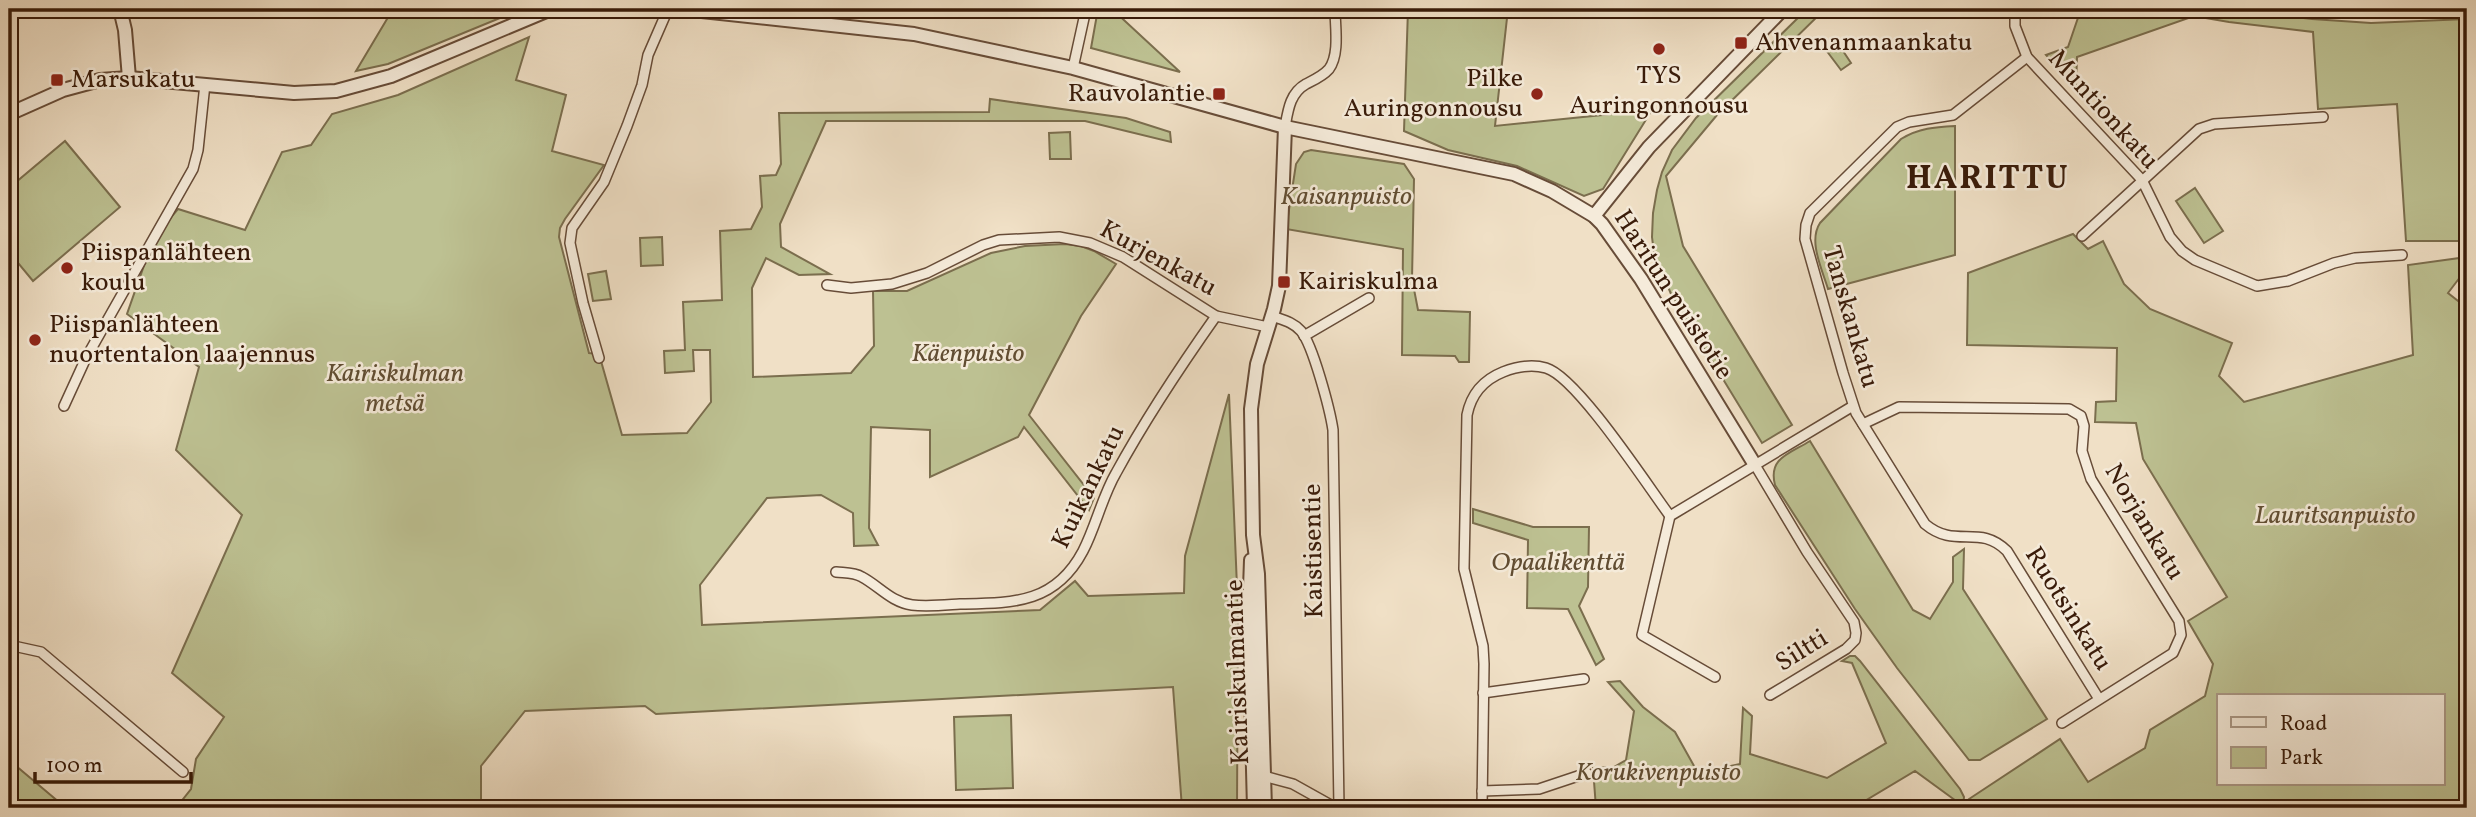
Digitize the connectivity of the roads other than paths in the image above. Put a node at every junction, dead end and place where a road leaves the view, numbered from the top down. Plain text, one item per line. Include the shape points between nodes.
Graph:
1 (120, 9) edge
2 (551, 9) edge
3 (668, 9) edge
4 (683, 9) edge
5 (1086, 9) edge
6 (1335, 9) edge
7 (1783, 9) edge
8 (2015, 9) edge
9 (2027, 57) junction
10 (1073, 68) junction
11 (129, 78) junction
12 (205, 84) junction
13 (9, 114) edge
14 (2323, 117) dead end
15 (1286, 127) junction
16 (2142, 180) junction
17 (1594, 216) junction
18 (2082, 236) dead end
19 (2402, 255) dead end
20 (827, 285) dead end
21 (1369, 298) dead end
22 (1216, 316) junction
23 (1270, 322) junction
24 (1304, 336) junction
25 (599, 358) dead end
26 (64, 406) dead end
27 (1855, 410) junction
28 (1863, 424) junction
29 (1755, 465) junction
30 (1670, 516) junction
31 (836, 572) dead end
32 (1854, 640) joint
33 (9, 645) edge
34 (1715, 677) dead end
35 (1584, 679) dead end
36 (1483, 693) junction
37 (1770, 695) dead end
38 (2099, 699) junction
39 (2062, 723) dead end
40 (183, 772) dead end
41 (1587, 773) dead end
42 (1260, 774) junction
43 (1482, 791) junction
44 (1254, 808) edge
45 (1265, 808) edge
46 (1337, 808) edge
47 (1482, 808) edge

1 - 11 street
2 - 12 street via 391,76 337,91 294,93
3 - 25 street via 604,183 572,228 570,243
4 - 10 street, Haritun puistotie via 914,34
5 - 10 street
6 - 15 street via 1330,68 1296,93
7 - 17 street via 1649,147
8 - 9 street, Muntionkatu via 2015,26
9 - 16 street, Muntionkatu
9 - 27 street, Tanskankatu via 1953,115 1897,127 1810,214 1805,239
10 - 15 street, Haritun puistotie
11 - 12 street
11 - 13 street via 63,90
12 - 26 street via 193,169 86,358
14 - 16 street via 2205,126
15 - 17 street, Haritun puistotie via 1514,174
15 - 23 street, Kairiskulmantie via 1279,286
16 - 18 street
16 - 19 street, Muntionkatu via 2170,237 2182,251 2257,286 2288,281 2355,258
17 - 29 street, Haritun puistotie via 1641,279
20 - 22 street, Kurjenkatu via 892,284 999,240 1059,237 1090,243 1123,257
21 - 24 street
22 - 23 street, Kurjenkatu
22 - 31 street, Kuikankatu via 1147,417 1113,478 1084,550 1055,585 1037,597 1007,603 912,605 888,596 863,577
23 - 24 street via 1292,324
23 - 42 street, Kairiskulmantie via 1257,364 1251,409 1254,535 1250,617
24 - 46 street, Kaistisentie via 1333,430
27 - 28 street, Ruotsinkatu
27 - 29 street
28 - 38 street, Ruotsinkatu via 1925,524 1946,537 1998,541 2007,551
28 - 38 street, Norjankatu via 1899,407 2069,409 2081,416 2082,451 2091,479 2179,621 2181,635 2173,653
29 - 30 street
29 - 32 street, Haritun puistotie via 1852,617
30 - 34 street via 1642,635
30 - 36 street via 1560,375 1545,368 1521,367 1482,385 1471,399 1467,415 1464,569 1483,646
32 - 37 street, Siltti
33 - 40 street via 41,652
35 - 36 street
36 - 43 street
38 - 39 street, Norjankatu
41 - 43 street via 1539,789
42 - 44 street, Kairiskulmantie
42 - 45 street, Kairiskulmantie
42 - 46 street via 1293,784
43 - 47 street

